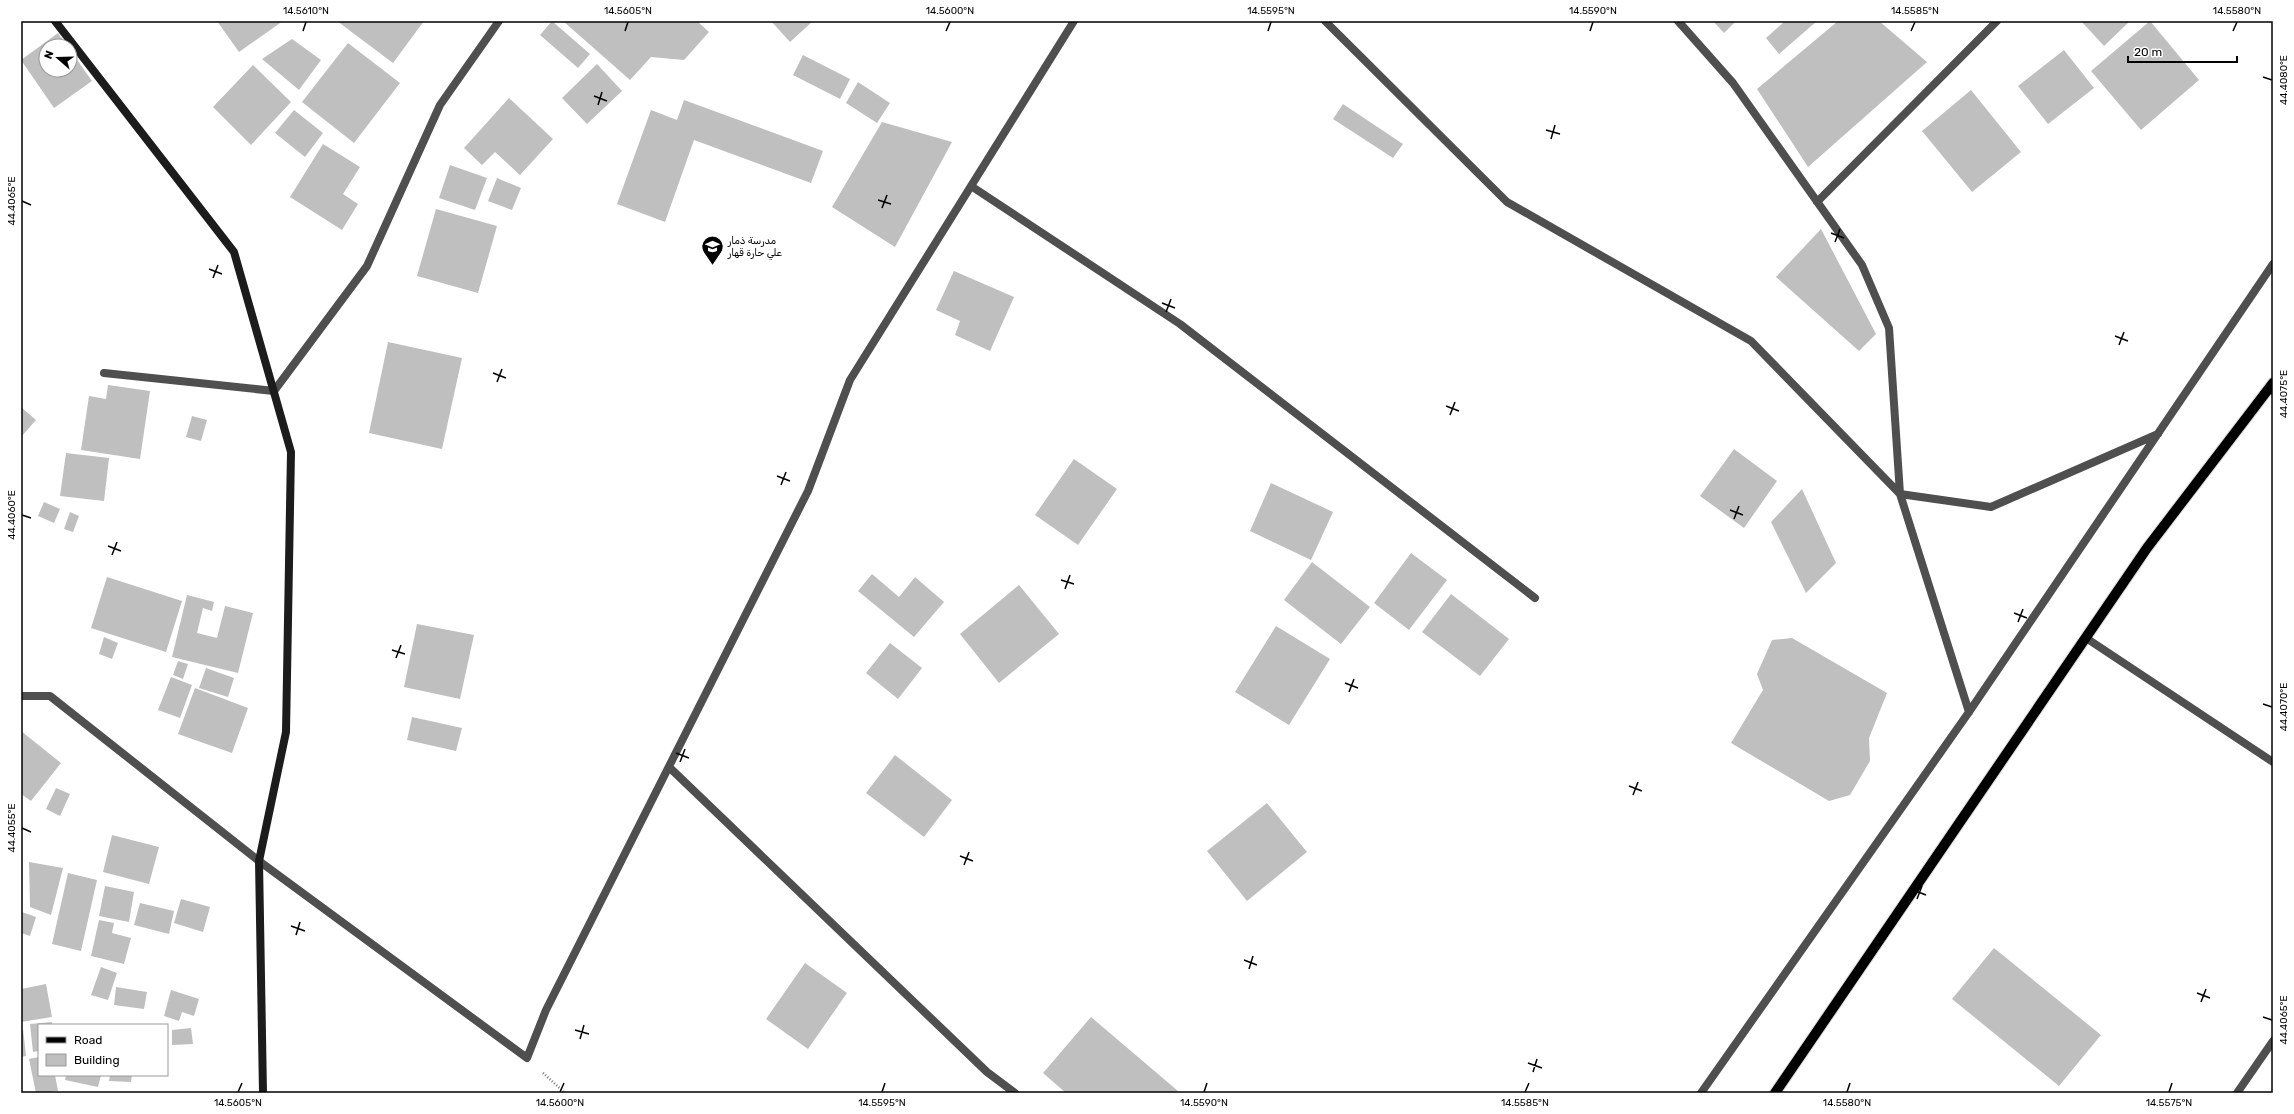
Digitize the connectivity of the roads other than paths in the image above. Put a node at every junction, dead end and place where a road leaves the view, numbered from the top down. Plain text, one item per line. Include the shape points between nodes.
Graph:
1 (55, 21) edge
2 (499, 21) edge
3 (1074, 21) edge
4 (1325, 21) edge
5 (1678, 21) edge
6 (1997, 21) edge
7 (971, 186) junction
8 (1817, 202) junction
9 (2273, 264) edge
10 (104, 374) dead end
11 (2273, 383) edge
12 (274, 391) junction
13 (2158, 434) junction
14 (1900, 494) junction
15 (1535, 598) dead end
16 (2086, 638) junction
17 (21, 696) edge
18 (1969, 712) junction
19 (2273, 762) edge
20 (669, 767) junction
21 (259, 861) junction
22 (2273, 1041) edge
23 (263, 1093) edge
24 (1015, 1093) edge
25 (1701, 1093) edge
26 (1775, 1093) edge
27 (2238, 1093) edge

1 - 12 street via 234,252
2 - 12 street via 440,105 367,266
3 - 7 street
4 - 14 street via 1507,202 1751,341
5 - 8 street via 1733,83
6 - 8 street
7 - 15 street via 1180,324
7 - 20 street via 850,380 808,491
8 - 14 street via 1862,265 1890,328
9 - 13 street
10 - 12 street
11 - 16 main road via 2148,548
12 - 21 street via 291,452 286,732
13 - 14 street via 1991,506
13 - 18 street
14 - 18 street
16 - 19 street
16 - 26 main road
17 - 21 street via 50,696
18 - 25 street
20 - 21 street via 546,1010 527,1058
20 - 24 street via 987,1072
21 - 23 street
22 - 27 street

